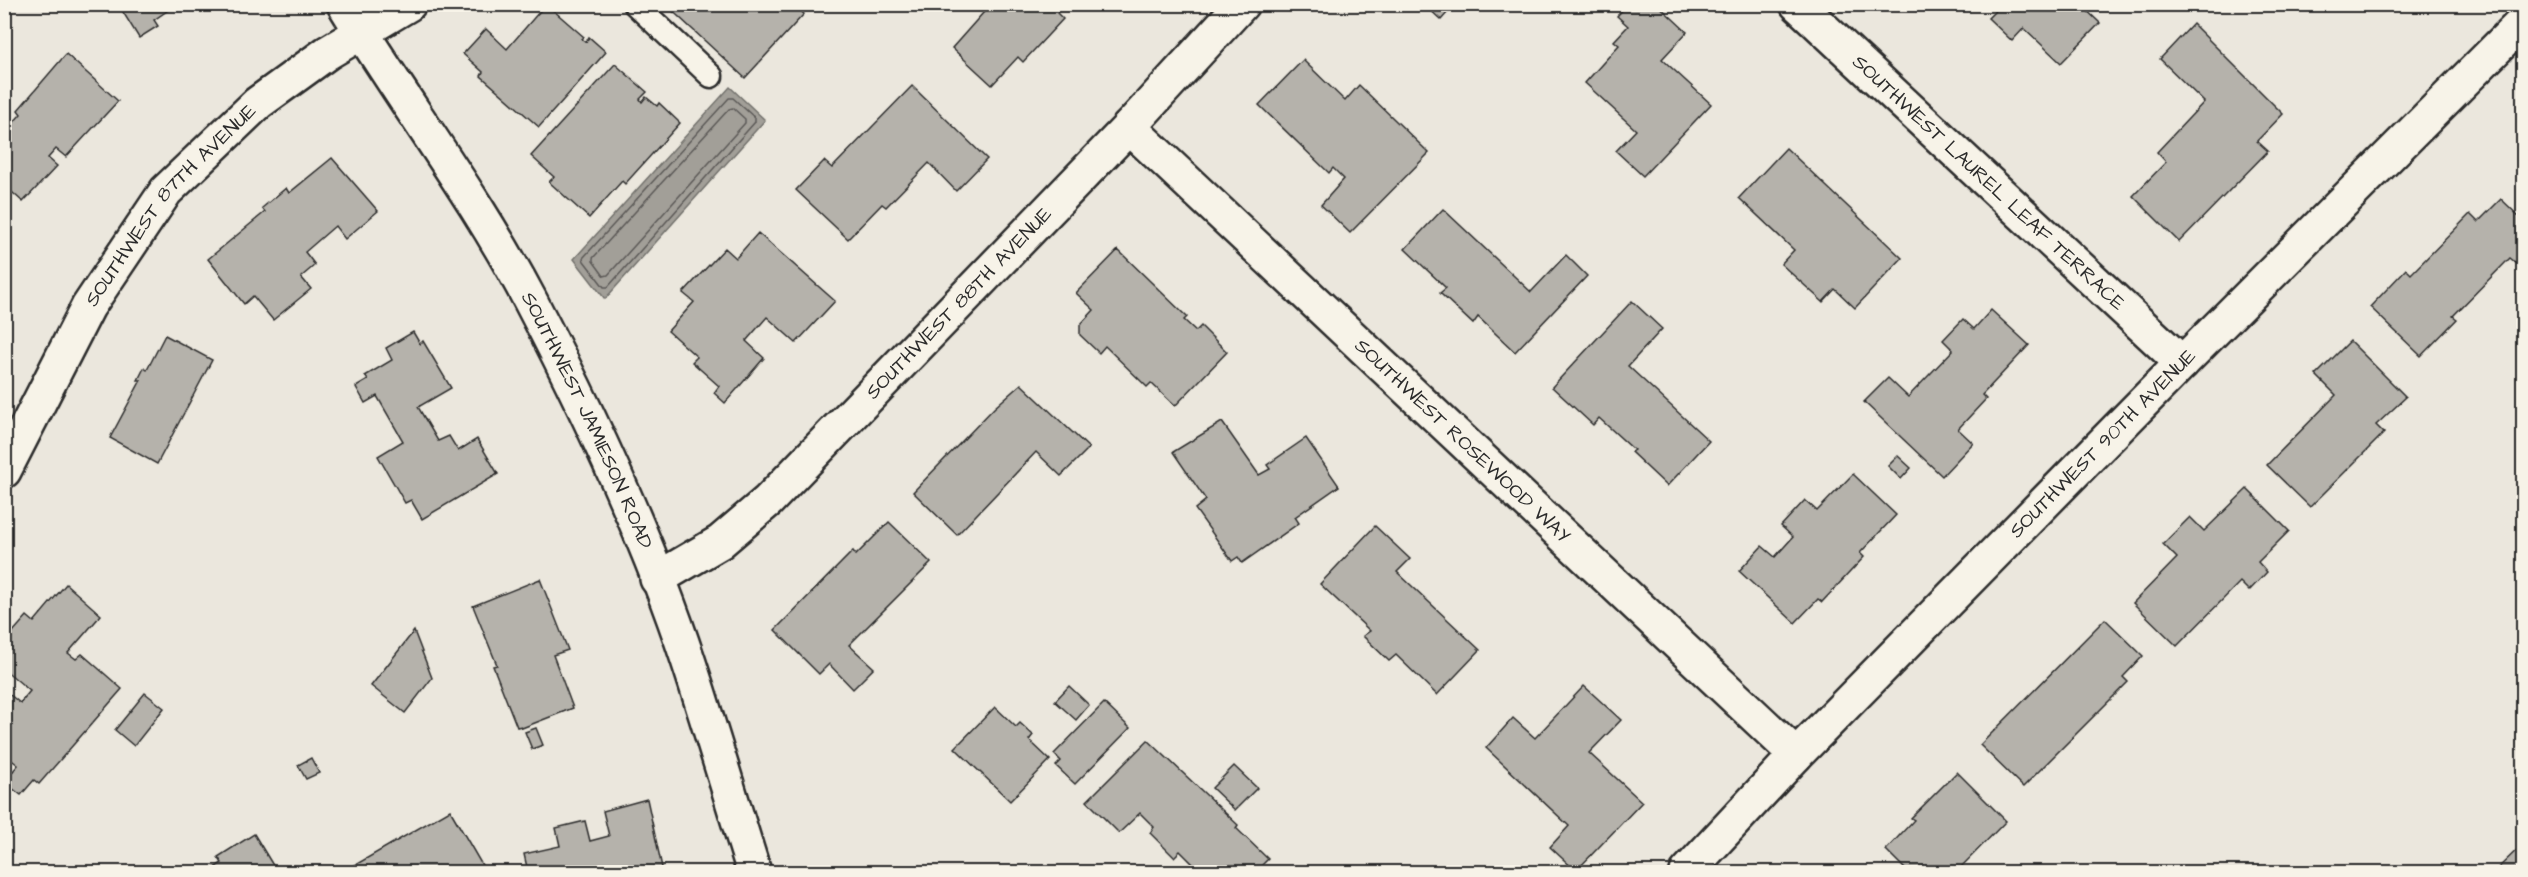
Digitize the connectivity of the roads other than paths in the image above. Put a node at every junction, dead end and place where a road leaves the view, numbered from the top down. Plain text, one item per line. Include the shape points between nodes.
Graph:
1 (344, 4) edge
2 (409, 4) edge
3 (635, 4) edge
4 (1242, 4) edge
5 (1797, 4) edge
6 (2523, 21) edge
7 (361, 32) junction
8 (711, 76) dead end
9 (1129, 127) junction
10 (2182, 363) junction
11 (4, 471) edge
12 (657, 579) junction
13 (1796, 754) junction
14 (754, 873) edge
15 (1687, 873) edge

1 - 7 street, SOUTHWEST JAMIESON ROAD
2 - 7 street, SOUTHWEST 87TH AVENUE
3 - 8 lane
4 - 9 street, SOUTHWEST 88TH AVENUE
5 - 10 street, SOUTHWEST LAUREL LEAF TERRACE
6 - 10 street, SOUTHWEST 90TH AVENUE
7 - 11 street, SOUTHWEST 87TH AVENUE via 258,103 166,191 88,307
7 - 12 street, SOUTHWEST JAMIESON ROAD via 490,230 530,300 598,440
9 - 12 street, SOUTHWEST 88TH AVENUE via 768,501 720,542
9 - 13 street, SOUTHWEST ROSEWOOD WAY
10 - 13 street, SOUTHWEST 90TH AVENUE
12 - 14 street, SOUTHWEST JAMIESON ROAD via 687,658
13 - 15 street, SOUTHWEST 90TH AVENUE

